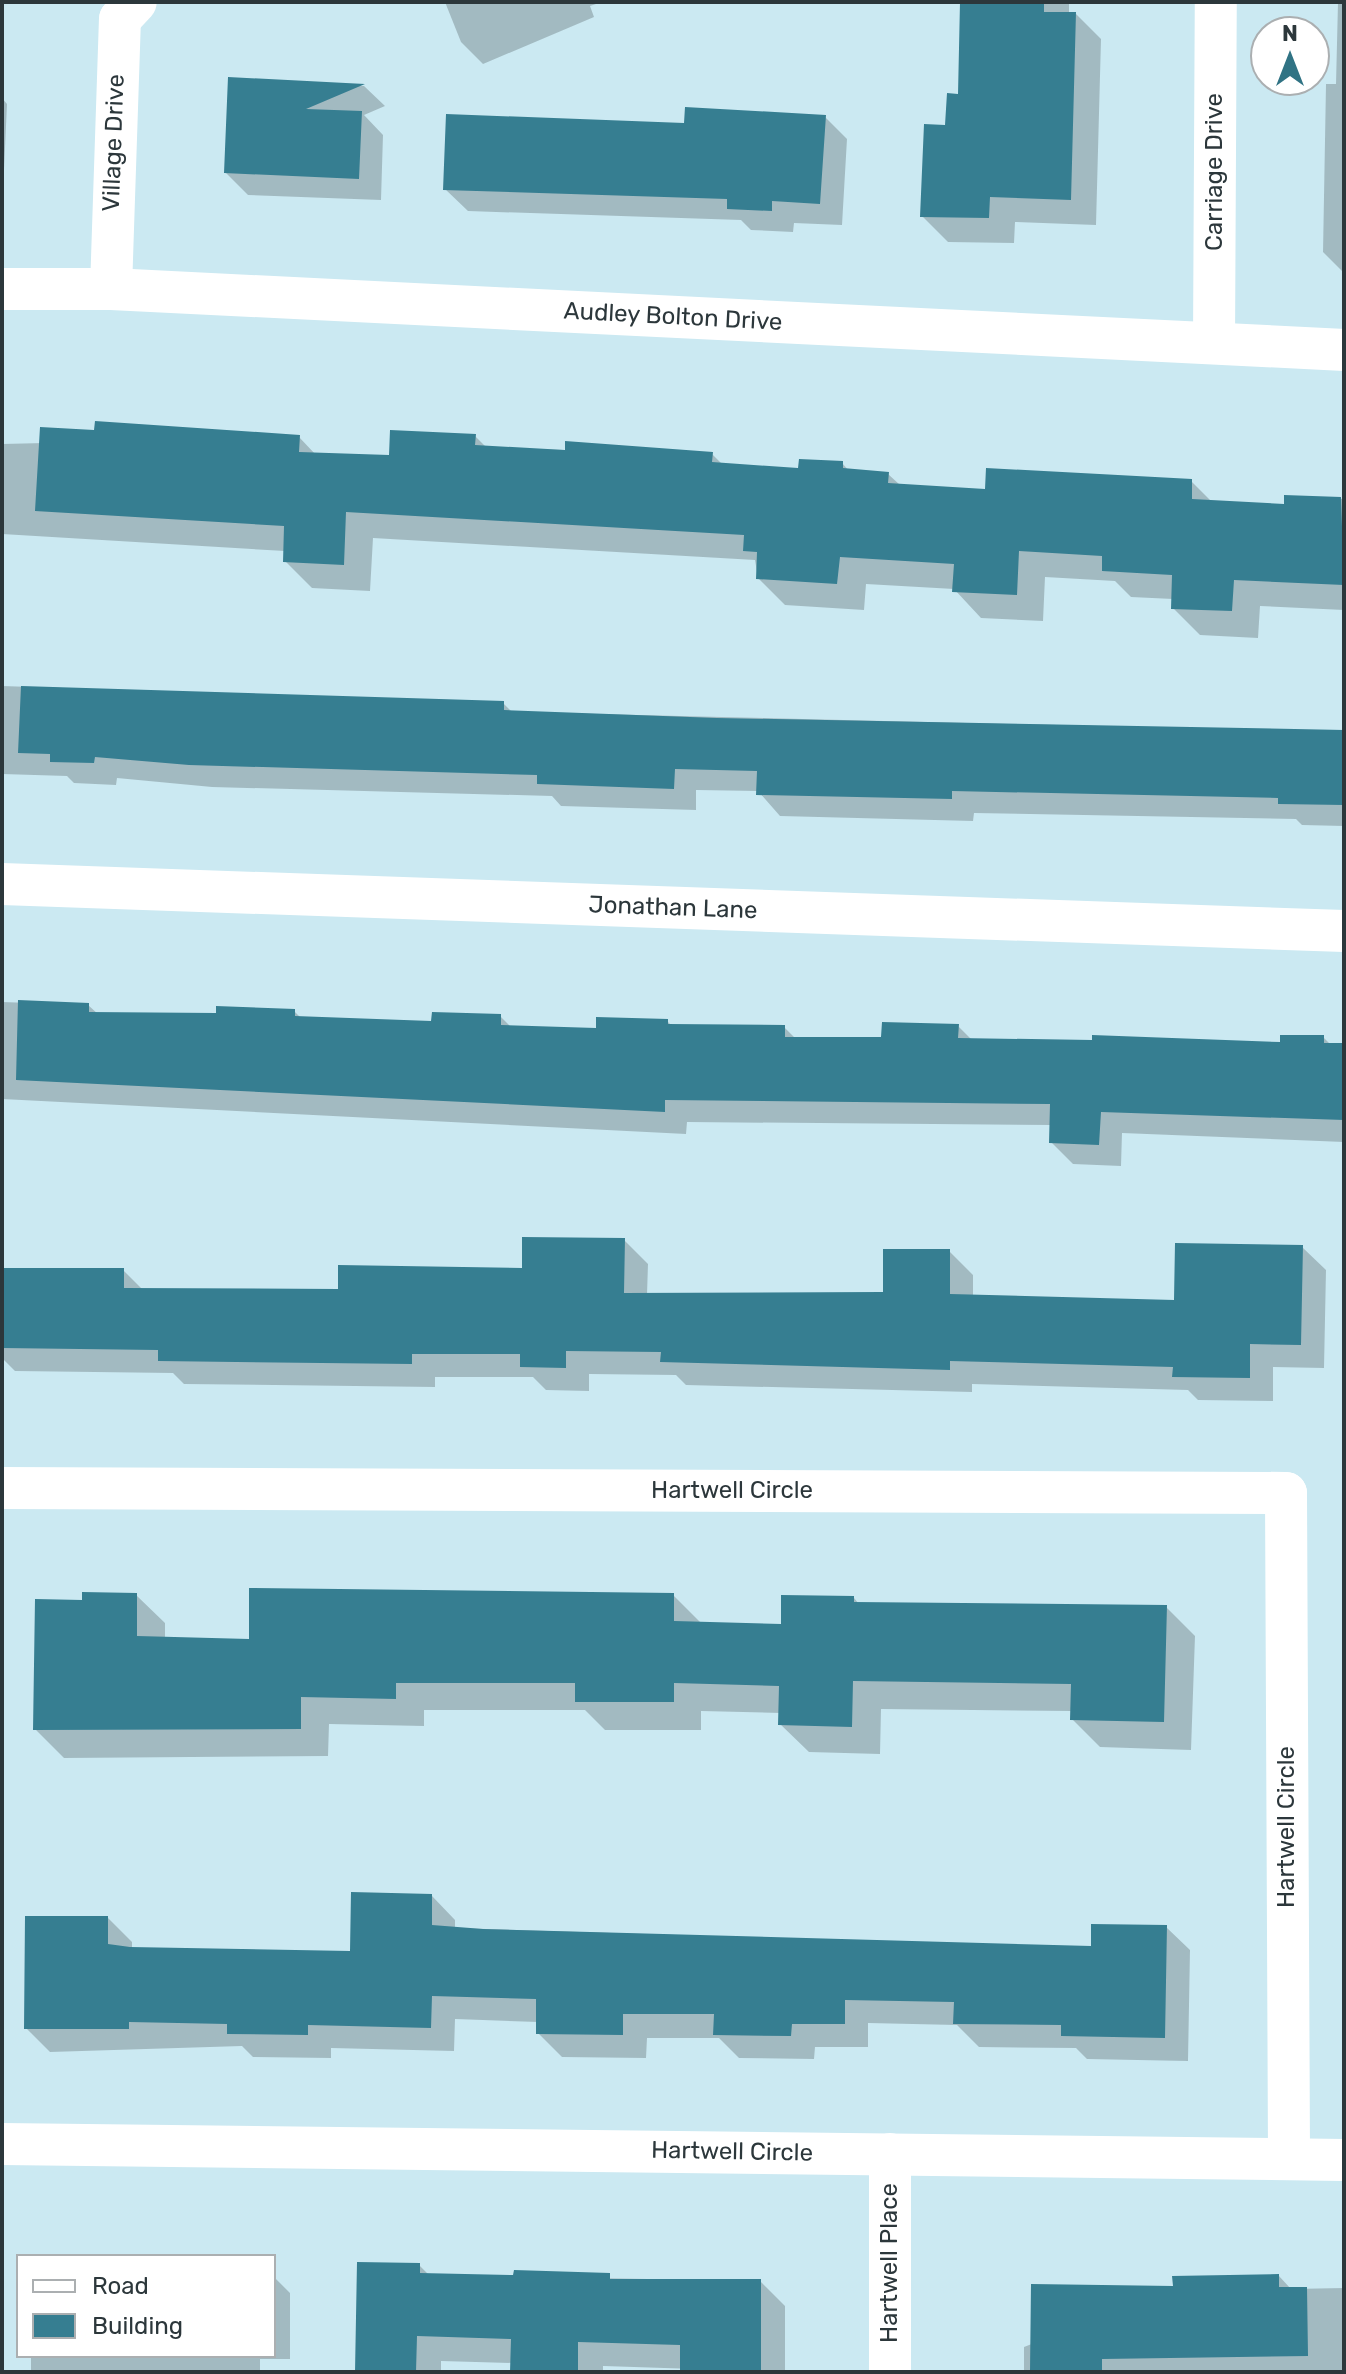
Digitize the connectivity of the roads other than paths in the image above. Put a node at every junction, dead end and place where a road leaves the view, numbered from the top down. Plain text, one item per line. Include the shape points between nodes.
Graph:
1 (136, 2) edge
2 (1216, 2) edge
3 (2, 289) edge
4 (111, 289) junction
5 (1214, 343) junction
6 (1344, 350) edge
7 (2, 884) edge
8 (1344, 931) edge
9 (2, 1488) edge
10 (2, 2144) edge
11 (890, 2154) junction
12 (1289, 2158) junction
13 (1344, 2160) edge
14 (890, 2372) edge

1 - 4 street, Village Drive via 120,19
2 - 5 street, Carriage Drive
3 - 4 street, Audley Bolton Drive
4 - 5 street, Audley Bolton Drive
5 - 6 street, Audley Bolton Drive
7 - 8 street, Jonathan Lane
9 - 12 street, Hartwell Circle via 1286,1493
10 - 11 street, Hartwell Circle
11 - 12 street, Hartwell Circle
11 - 14 street, Hartwell Place
12 - 13 street

